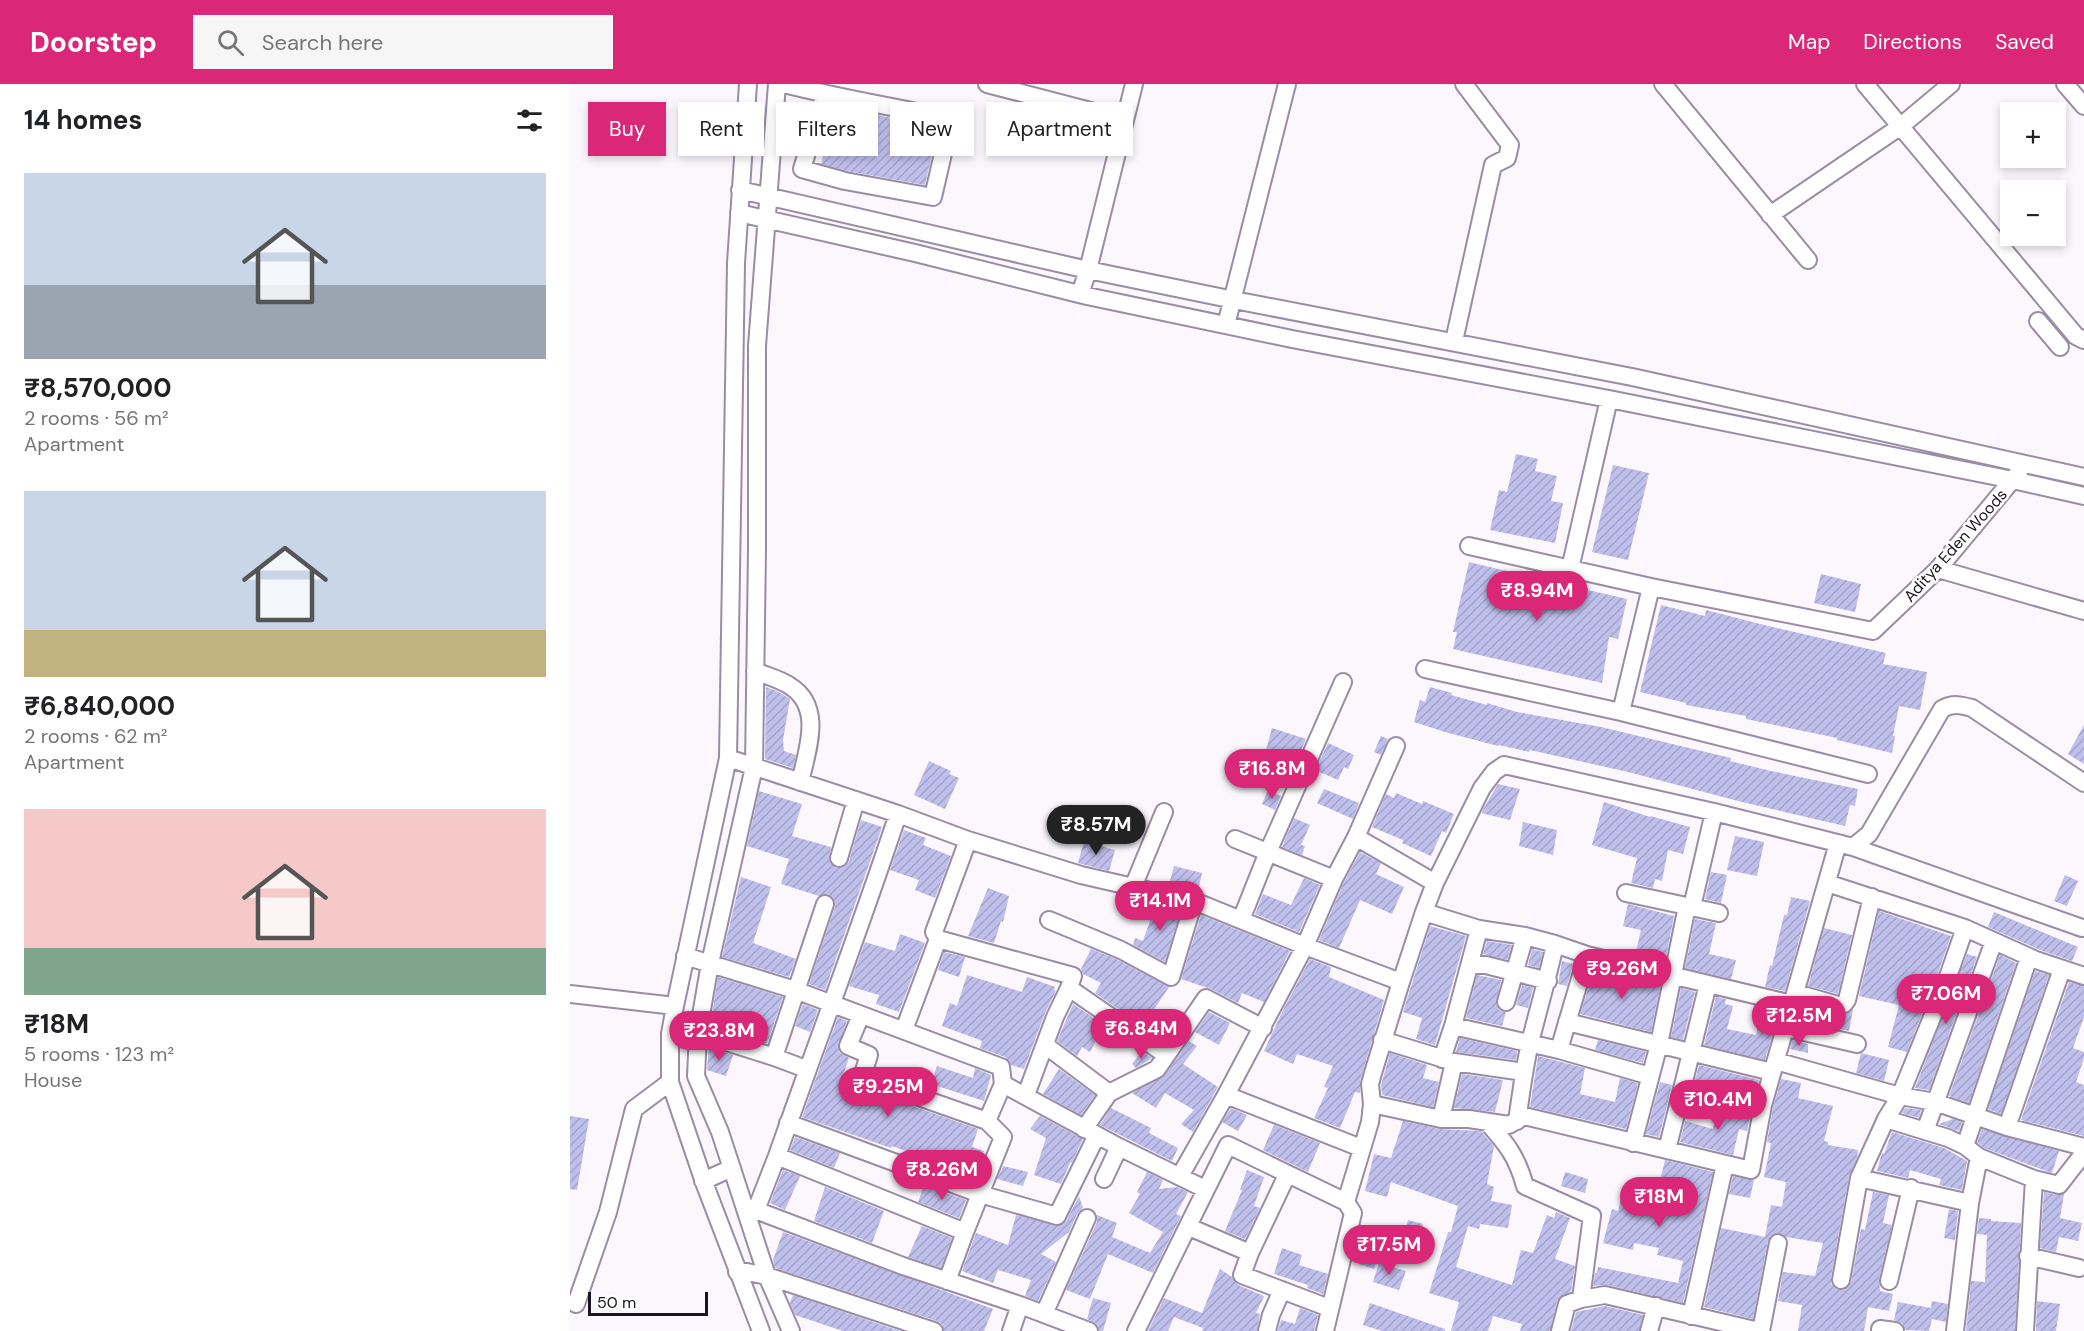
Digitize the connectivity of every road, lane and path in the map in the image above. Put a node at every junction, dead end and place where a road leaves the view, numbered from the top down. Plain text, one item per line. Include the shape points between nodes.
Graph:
1 (748, 84) edge
2 (777, 84) edge
3 (784, 84) edge
4 (987, 84) edge
5 (1134, 84) edge
6 (1287, 84) edge
7 (1464, 84) edge
8 (1664, 84) edge
9 (1865, 84) edge
10 (1951, 84) edge
11 (2065, 84) edge
12 (825, 94) junction
13 (1056, 102) edge
14 (1130, 102) edge
15 (2084, 106) edge
16 (1901, 126) junction
17 (1116, 156) edge
18 (740, 190) junction
19 (770, 197) junction
20 (739, 213) junction
21 (1770, 215) junction
22 (768, 219) junction
23 (1808, 260) dead end
24 (1088, 270) junction
25 (1080, 294) junction
26 (1234, 300) junction
27 (2053, 308) junction
28 (1226, 325) junction
29 (2084, 340) edge
30 (1455, 341) junction
31 (2060, 347) dead end
32 (1609, 399) junction
33 (2026, 463) junction
34 (2084, 477) edge
35 (2013, 480) junction
36 (2084, 496) edge
37 (1469, 546) dead end
38 (1570, 568) junction
39 (1938, 569) junction
40 (1651, 587) junction
41 (2084, 611) edge
42 (1425, 669) dead end
43 (755, 671) junction
44 (1343, 682) dead end
45 (1621, 712) junction
46 (1396, 746) dead end
47 (728, 758) junction
48 (754, 767) junction
49 (1868, 774) dead end
50 (800, 782) junction
51 (2084, 783) edge
52 (856, 800) junction
53 (1164, 812) dead end
54 (1714, 812) junction
55 (898, 814) junction
56 (1356, 837) junction
57 (1234, 839) dead end
58 (968, 840) junction
59 (1846, 845) junction
60 (1268, 852) junction
61 (838, 858) dead end
62 (1335, 879) junction
63 (1435, 883) junction
64 (1827, 883) junction
65 (1133, 887) junction
66 (1626, 893) dead end
67 (1872, 897) junction
68 (1194, 901) junction
69 (825, 904) dead end
70 (1690, 906) junction
71 (1424, 912) junction
72 (1719, 913) dead end
73 (1049, 920) dead end
74 (1241, 920) junction
75 (1965, 928) junction
76 (2082, 928) dead end
77 (1479, 929) junction
78 (1525, 936) junction
79 (938, 939) junction
80 (1994, 941) junction
81 (1555, 944) junction
82 (1305, 946) junction
83 (1587, 955) junction
84 (685, 956) junction
85 (2030, 957) junction
86 (710, 963) junction
87 (1470, 965) junction
88 (2062, 969) junction
89 (1515, 973) junction
90 (1672, 976) junction
91 (2084, 976) edge
92 (1548, 981) junction
93 (1401, 982) junction
94 (1708, 984) junction
95 (1069, 988) junction
96 (795, 990) junction
97 (570, 994) edge
98 (1794, 999) junction
99 (1506, 1002) dead end
100 (832, 1005) junction
101 (675, 1006) junction
102 (861, 1015) junction
103 (1567, 1022) junction
104 (1453, 1026) junction
105 (1263, 1028) junction
106 (1786, 1028) junction
107 (904, 1030) junction
108 (698, 1033) junction
109 (1382, 1040) junction
110 (1530, 1043) junction
111 (1659, 1044) junction
112 (1857, 1044) dead end
113 (1045, 1045) junction
114 (1558, 1050) junction
115 (1690, 1052) junction
116 (1166, 1055) junction
117 (774, 1057) junction
118 (1448, 1060) junction
119 (1774, 1066) junction
120 (806, 1069) junction
121 (1524, 1072) junction
122 (1650, 1076) junction
123 (670, 1082) junction
124 (1003, 1084) junction
125 (1682, 1088) junction
126 (1108, 1093) junction
127 (1026, 1095) junction
128 (1226, 1095) junction
129 (1900, 1096) junction
130 (1935, 1102) junction
131 (1372, 1104) junction
132 (1763, 1105) junction
133 (1974, 1115) junction
134 (1441, 1119) junction
135 (1886, 1119) junction
136 (987, 1121) junction
137 (1517, 1121) junction
138 (1487, 1122) junction
139 (788, 1123) junction
140 (2007, 1127) junction
141 (1925, 1131) junction
142 (1090, 1132) junction
143 (1633, 1143) junction
144 (1965, 1146) junction
145 (1119, 1147) junction
146 (2084, 1147) edge
147 (1361, 1148) junction
148 (1667, 1150) junction
149 (2084, 1153) edge
150 (777, 1156) junction
151 (1979, 1157) junction
152 (1725, 1164) junction
153 (732, 1168) junction
154 (1287, 1175) junction
155 (1180, 1176) junction
156 (1859, 1178) junction
157 (1104, 1179) dead end
158 (2034, 1179) junction
159 (703, 1180) junction
160 (1911, 1188) junction
161 (1205, 1189) junction
162 (980, 1194) junction
163 (1346, 1202) junction
164 (1970, 1203) junction
165 (750, 1208) junction
166 (1087, 1218) dead end
167 (1189, 1227) junction
168 (965, 1232) junction
169 (1778, 1243) dead end
170 (1250, 1253) junction
171 (2028, 1257) junction
172 (2079, 1268) dead end
173 (737, 1272) junction
174 (767, 1276) junction
175 (1841, 1280) dead end
176 (947, 1281) junction
177 (1889, 1281) dead end
178 (1282, 1290) junction
179 (1581, 1299) junction
180 (576, 1304) dead end
181 (1020, 1305) junction
182 (1656, 1306) junction
183 (1329, 1308) junction
184 (1044, 1314) junction
185 (1691, 1316) junction
186 (761, 1331) edge
187 (791, 1331) edge
188 (934, 1331) edge
189 (1011, 1331) edge
190 (1089, 1331) edge
191 (1136, 1331) edge
192 (1267, 1331) edge
193 (1325, 1331) edge
194 (1560, 1331) edge
195 (1649, 1331) edge
196 (1760, 1331) edge
197 (1954, 1331) edge
198 (2025, 1331) edge

1 - 18 street
2 - 19 street
3 - 12 street
4 - 13 street
5 - 14 street
6 - 26 street
7 - 30 street via 1510,145 1507,158 1492,165
8 - 21 street
9 - 16 street
10 - 16 street
11 - 15 street
12 - 12 street via 951,119 933,197 802,169
16 - 21 street
16 - 27 street
17 - 24 street
18 - 19 street
18 - 20 street
19 - 22 street
19 - 24 street
20 - 22 street
20 - 47 street
21 - 23 street
22 - 25 street
22 - 43 street via 757,346
24 - 25 street
24 - 26 street
25 - 28 street
26 - 28 street
26 - 30 street
27 - 29 street
27 - 31 street via 2033,325
28 - 32 street
30 - 33 street
32 - 35 street
32 - 38 street
33 - 34 street
33 - 35 street, Aditya Eden Woods
35 - 36 street
35 - 39 street, Aditya Eden Woods
37 - 38 street
38 - 40 street
39 - 40 street, Aditya Eden Woods via 1873,632
39 - 41 street
40 - 45 street
42 - 45 street
43 - 48 street
43 - 50 street via 790,685 803,696 811,718 811,735
44 - 60 street
45 - 49 street
46 - 56 street
47 - 48 street
47 - 84 street
48 - 50 street
48 - 86 street
50 - 52 street
51 - 59 street via 1972,708 1950,705 1942,709 1869,834
52 - 55 street
52 - 61 street
53 - 65 street
54 - 59 street
54 - 63 street via 1504,765 1482,788
54 - 70 street
55 - 58 street
55 - 100 street
56 - 62 street
56 - 63 street
57 - 60 street
58 - 65 street
58 - 79 street via 934,932
59 - 64 street
59 - 76 street
60 - 62 street
60 - 74 street
62 - 82 street
63 - 71 street
64 - 67 street
64 - 98 street
65 - 68 street
66 - 70 street
67 - 75 street
67 - 98 street via 1844,1004
68 - 73 street via 1171,977 1121,950
68 - 74 street
69 - 96 street
70 - 72 street
70 - 90 street
71 - 77 street
71 - 93 street
74 - 82 street
75 - 80 street
75 - 129 street
77 - 78 street
77 - 87 street
78 - 81 street
78 - 89 street
79 - 95 street via 1073,976
79 - 107 street
80 - 85 street
80 - 130 street
81 - 83 street
81 - 92 street
82 - 93 street
82 - 105 street
83 - 90 street
83 - 103 street
84 - 86 street
84 - 101 street
85 - 88 street
85 - 133 street
86 - 96 street
86 - 108 street
87 - 89 street
87 - 104 street
88 - 91 street
88 - 140 street
89 - 92 street
89 - 99 street
90 - 94 street
90 - 111 street
92 - 110 street
93 - 109 street
94 - 98 street
94 - 115 street
95 - 113 street
95 - 116 street
96 - 100 street
96 - 117 street
97 - 101 street
98 - 106 street
100 - 102 street
100 - 120 street
101 - 123 street via 670,1034
102 - 107 street
102 - 136 street via 848,1046 869,1055 862,1077
103 - 111 street
103 - 114 street
104 - 110 street
104 - 118 street
105 - 116 street via 1206,998
105 - 128 street
106 - 112 street
106 - 119 street
107 - 124 street via 1001,1066
108 - 117 street
108 - 153 street via 696,1077
109 - 118 street
109 - 131 street via 1370,1084
110 - 114 street
110 - 121 street
111 - 115 street
111 - 122 street
113 - 126 street
113 - 127 street
114 - 122 street
115 - 119 street
115 - 125 street
116 - 126 street via 1156,1069
117 - 120 street
118 - 121 street
118 - 134 street
119 - 129 street
119 - 132 street
120 - 139 street
121 - 137 street
122 - 143 street
123 - 159 street
123 - 180 street via 634,1109 608,1212
124 - 127 street
124 - 136 street
125 - 132 street
125 - 148 street
126 - 142 street
127 - 142 street
128 - 147 street
128 - 155 street
129 - 130 street
129 - 135 street
130 - 133 street
130 - 141 street
131 - 134 street
131 - 147 street
132 - 152 street via 1751,1170
133 - 140 street
133 - 144 street
134 - 138 street
135 - 141 street
135 - 156 street
136 - 162 street via 1003,1137
137 - 138 street via 1509,1125
137 - 143 street via 1524,1116
138 - 179 street via 1508,1144 1525,1186 1592,1216
139 - 150 street
139 - 162 street
140 - 146 street
141 - 144 street
142 - 145 street
142 - 162 street via 1057,1216
143 - 148 street
144 - 151 street
145 - 155 street
145 - 157 street
147 - 163 street
148 - 152 street
149 - 158 street via 2059,1185
150 - 165 street
150 - 168 street
151 - 158 street
151 - 164 street
152 - 185 street
153 - 159 street
153 - 165 street
154 - 161 street via 1228,1145
154 - 163 street
154 - 170 street
155 - 161 street
156 - 160 street
156 - 175 street
158 - 171 street
159 - 173 street
160 - 164 street
160 - 177 street
161 - 167 street
162 - 168 street
163 - 183 street via 1353,1213
164 - 197 street
165 - 174 street
165 - 176 street
166 - 184 street
167 - 170 street
167 - 191 street
168 - 176 street
169 - 196 street
170 - 178 street via 1242,1275
171 - 172 street
171 - 198 street
173 - 174 street
173 - 186 street
174 - 187 street
174 - 188 street
176 - 181 street
178 - 183 street
178 - 192 street
179 - 182 street via 1605,1295
179 - 194 street via 1567,1304
181 - 184 street
181 - 189 street
182 - 185 street
182 - 195 street
183 - 193 street
184 - 190 street
185 - 196 street

